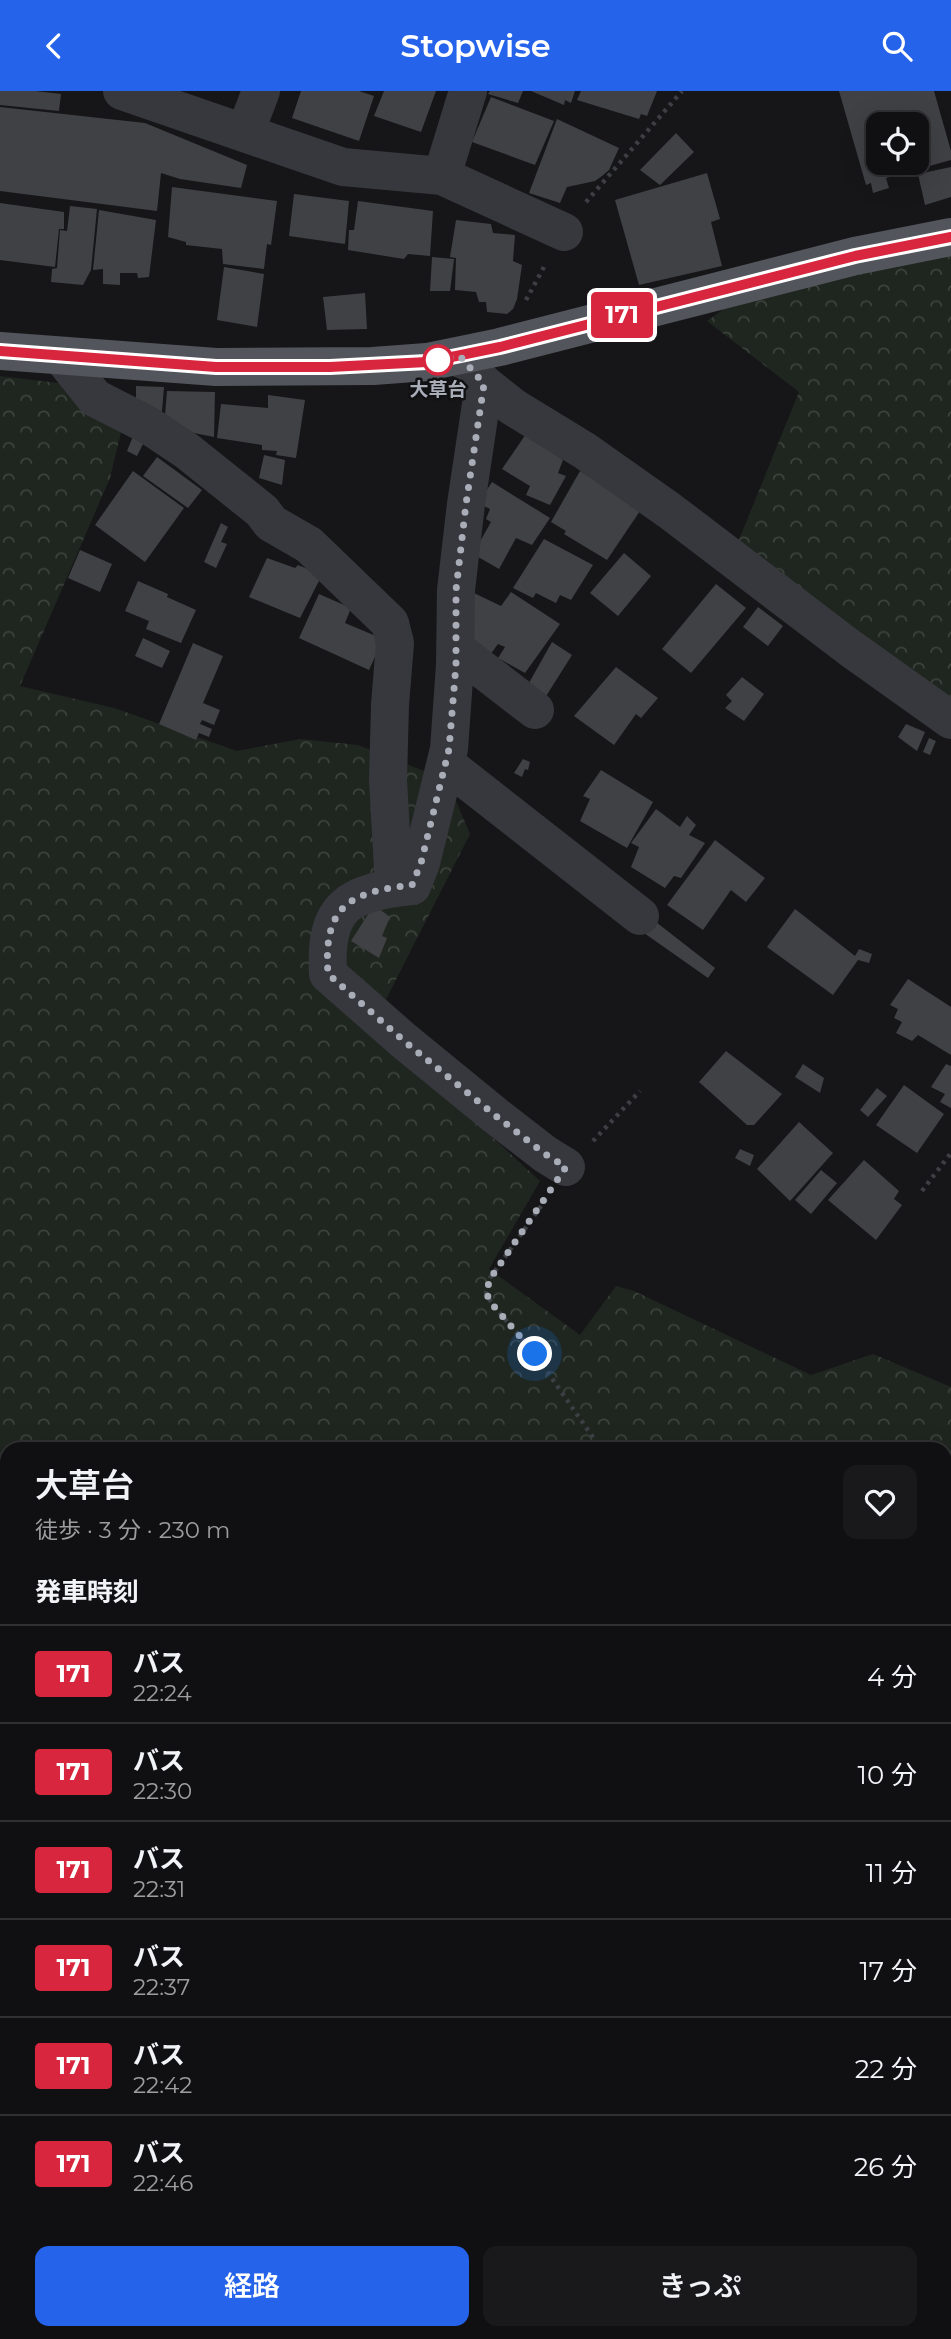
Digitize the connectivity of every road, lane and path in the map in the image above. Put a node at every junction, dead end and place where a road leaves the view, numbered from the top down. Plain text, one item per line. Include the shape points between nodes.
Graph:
1 (122, 91) edge
2 (261, 91) edge
3 (468, 91) edge
4 (245, 133) junction
5 (442, 176) junction
6 (564, 232) dead end
7 (951, 237) edge
8 (0, 351) edge
9 (62, 358) junction
10 (472, 370) junction
11 (456, 649) junction
12 (535, 710) dead end
13 (951, 720) edge
14 (446, 764) junction
15 (394, 887) junction
16 (640, 916) dead end
17 (640, 1091) dead end
18 (951, 1153) edge
19 (566, 1167) junction
20 (922, 1191) dead end
21 (596, 1442) edge

1 - 4 street
2 - 4 street
3 - 5 street
4 - 5 street via 343,167
5 - 6 street
7 - 10 main road via 855,256
8 - 9 main road
9 - 10 main road via 216,367 427,362
9 - 15 street via 95,398 187,451 271,523 309,545 390,623 395,643 388,780
10 - 11 street
10 - 13 street via 513,407 670,511
11 - 12 street
11 - 14 street
14 - 15 street via 412,885
14 - 16 street
15 - 19 street via 349,900 334,918 326,949 328,974 496,1116
17 - 19 path
18 - 20 path
19 - 21 path via 490,1279 486,1293

